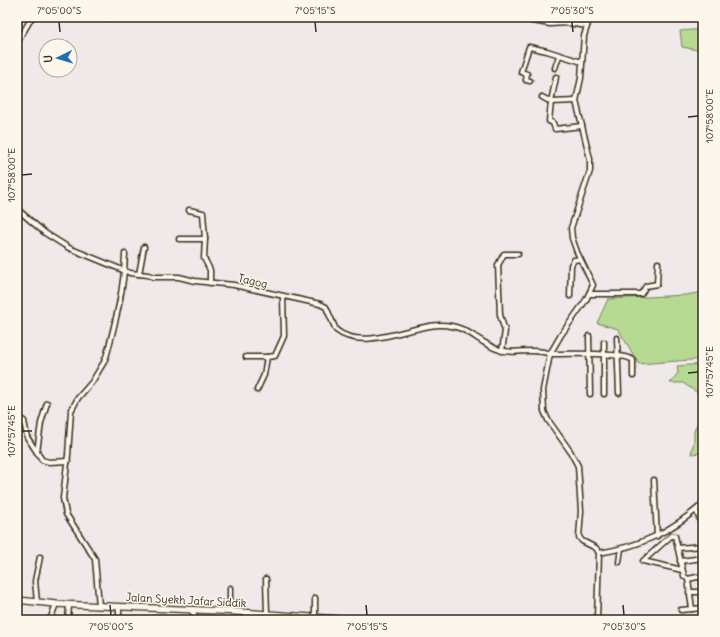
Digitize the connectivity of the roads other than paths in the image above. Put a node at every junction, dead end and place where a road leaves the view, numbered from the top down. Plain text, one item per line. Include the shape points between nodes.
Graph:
1 (32, 17) edge
2 (590, 17) edge
3 (521, 19) dead end
4 (587, 26) junction
5 (17, 43) edge
6 (559, 56) junction
7 (582, 62) junction
8 (555, 68) dead end
9 (556, 77) dead end
10 (530, 81) dead end
11 (542, 97) dead end
12 (576, 101) junction
13 (551, 102) junction
14 (582, 126) junction
15 (17, 209) edge
16 (189, 210) dead end
17 (179, 239) dead end
18 (205, 239) junction
19 (144, 247) dead end
20 (125, 254) dead end
21 (518, 254) dead end
22 (580, 259) junction
23 (658, 263) dead end
24 (125, 271) junction
25 (139, 274) junction
26 (210, 282) junction
27 (589, 294) junction
28 (570, 296) dead end
29 (283, 297) junction
30 (589, 336) dead end
31 (618, 338) dead end
32 (604, 342) dead end
33 (502, 350) junction
34 (550, 354) junction
35 (589, 355) junction
36 (604, 355) junction
37 (618, 355) junction
38 (246, 357) dead end
39 (267, 357) junction
40 (634, 376) dead end
41 (258, 390) dead end
42 (619, 393) dead end
43 (590, 394) dead end
44 (604, 394) dead end
45 (47, 403) dead end
46 (17, 417) edge
47 (37, 453) junction
48 (68, 461) junction
49 (654, 480) dead end
50 (703, 504) edge
51 (696, 510) junction
52 (703, 526) edge
53 (657, 536) junction
54 (703, 546) edge
55 (678, 548) junction
56 (621, 549) junction
57 (599, 552) junction
58 (40, 557) dead end
59 (703, 558) edge
60 (680, 560) junction
61 (619, 562) dead end
62 (682, 570) junction
63 (702, 576) edge
64 (266, 578) dead end
65 (688, 579) junction
66 (230, 588) dead end
67 (689, 592) junction
68 (702, 592) edge
69 (703, 595) edge
70 (315, 598) dead end
71 (17, 600) edge
72 (37, 602) junction
73 (56, 604) junction
74 (69, 605) junction
75 (99, 606) junction
76 (119, 607) junction
77 (703, 608) edge
78 (692, 609) junction
79 (190, 610) junction
80 (681, 610) dead end
81 (230, 612) junction
82 (267, 614) junction
83 (313, 618) edge
84 (50, 620) edge
85 (68, 620) edge
86 (119, 620) edge
87 (198, 620) edge
88 (354, 620) edge
89 (597, 620) edge

1 - 5 street
2 - 4 street
3 - 4 street
4 - 7 street
6 - 7 street
6 - 8 street
6 - 10 street via 529,47 521,72 527,74 526,80
7 - 12 street
9 - 13 street
11 - 13 street
12 - 13 street
12 - 14 street
13 - 14 street via 548,120 553,123 554,128
14 - 22 street via 590,159 590,172 572,228 573,242
15 - 24 street, Tagog via 45,233 69,248
16 - 18 street via 203,212
17 - 18 street
18 - 26 street via 204,258 210,270
19 - 25 street
20 - 24 street
21 - 33 street via 504,254 498,265 500,315 505,332
22 - 27 street via 592,281
22 - 28 street via 574,260 571,264
23 - 27 street via 657,284 646,286 641,294
24 - 25 street, Tagog
24 - 48 street via 122,294 104,362 71,411
25 - 26 street, Tagog
26 - 29 street, Tagog
27 - 34 street
29 - 33 street, Tagog via 323,306 336,330 356,340 441,325 460,328
29 - 39 street via 283,341 275,356
30 - 35 street
31 - 37 street
32 - 36 street
33 - 34 street via 537,350
34 - 35 street
34 - 57 street via 543,390 543,406 548,420 578,466 581,511 579,537
35 - 36 street
35 - 43 street
36 - 37 street
36 - 44 street
37 - 40 street via 633,360
37 - 42 street
38 - 39 street
39 - 41 street
45 - 47 street via 40,423
46 - 47 street via 24,421 26,433
47 - 48 street via 42,460 49,462
48 - 75 street via 63,489 64,508 95,559
49 - 53 street
50 - 51 street
51 - 52 street
51 - 53 street
53 - 56 street
54 - 55 street
55 - 60 street
55 - 62 street via 673,535 643,561
56 - 57 street
56 - 61 street
57 - 89 street
58 - 72 street via 35,582
59 - 60 street
60 - 62 street
62 - 65 street
63 - 65 street
63 - 68 street
64 - 82 street
65 - 67 street
66 - 81 street
67 - 68 street
67 - 78 street
68 - 69 street
70 - 83 street
71 - 72 main road, Jalan Syekh Jafar Siddik
72 - 73 main road, Jalan Syekh Jafar Siddik
73 - 74 main road, Jalan Syekh Jafar Siddik
73 - 84 street
74 - 75 main road, Jalan Syekh Jafar Siddik
74 - 85 street
75 - 76 main road, Jalan Syekh Jafar Siddik
76 - 79 main road, Jalan Syekh Jafar Siddik
76 - 86 street
77 - 78 street
78 - 80 street
79 - 81 main road, Jalan Syekh Jafar Siddik
79 - 87 street
81 - 82 main road, Jalan Syekh Jafar Siddik
82 - 83 main road, Jalan Syekh Jafar Siddik
83 - 88 main road, Jalan Syekh Jafar Siddik

